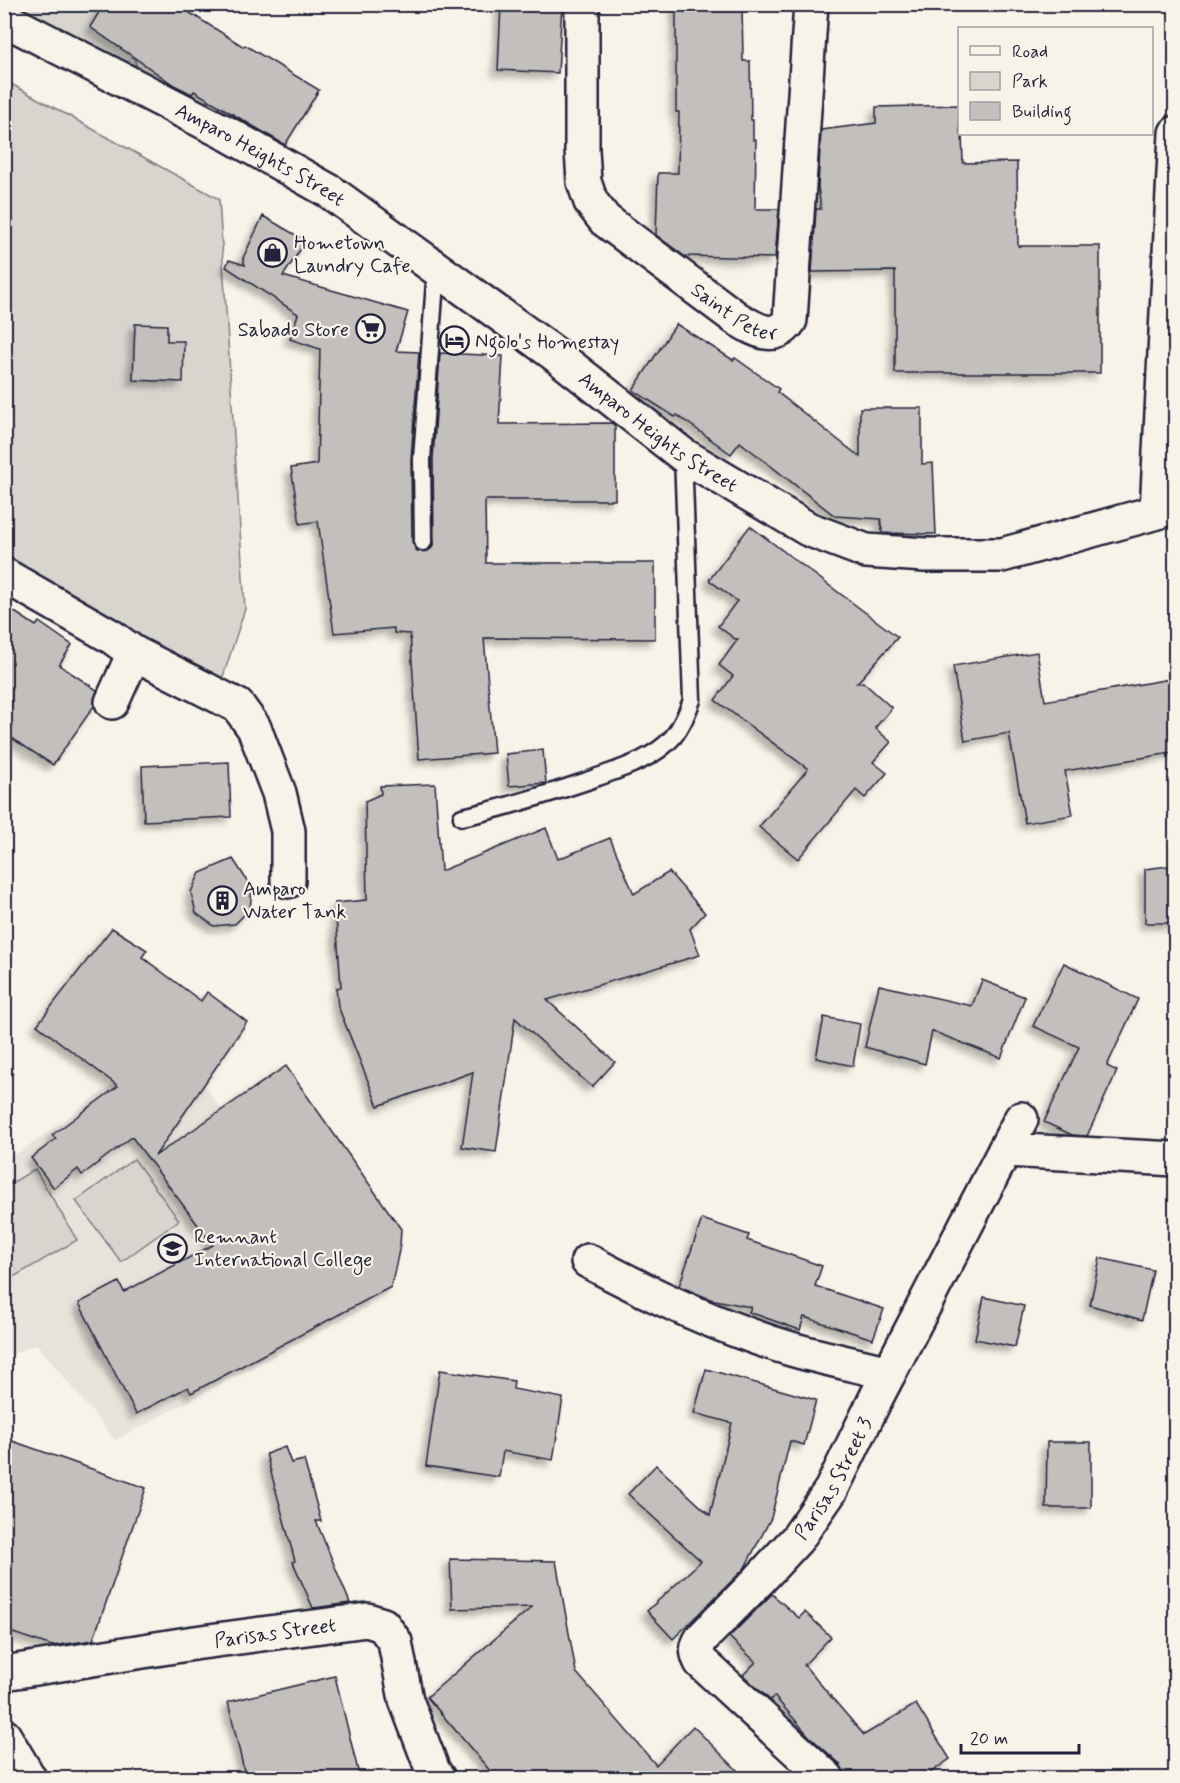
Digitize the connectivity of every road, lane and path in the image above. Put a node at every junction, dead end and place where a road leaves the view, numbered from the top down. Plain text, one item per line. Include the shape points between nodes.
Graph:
1 (582, 4) edge
2 (811, 4) edge
3 (4, 19) edge
4 (1176, 134) edge
5 (436, 268) junction
6 (683, 455) junction
7 (1166, 508) edge
8 (423, 542) dead end
9 (4, 575) edge
10 (134, 653) junction
11 (112, 702) dead end
12 (462, 817) dead end
13 (288, 881) dead end
14 (1021, 1119) dead end
15 (1005, 1150) junction
16 (1176, 1159) edge
17 (588, 1261) dead end
18 (889, 1373) junction
19 (4, 1673) edge
20 (4, 1736) edge
21 (29, 1779) edge
22 (438, 1779) edge
23 (827, 1779) edge

1 - 2 street, Saint Peter via 582,150 584,182 591,202 605,220 726,311 765,332 776,332 790,320
3 - 5 street, Amparo Heights Street via 228,134 329,191
4 - 7 street
5 - 6 street, Amparo Heights Street via 552,352
5 - 8 lane via 422,459
6 - 7 street, Amparo Heights Street via 808,529 866,551 1002,555
6 - 12 lane via 692,700 685,719 656,751 629,765 508,807
9 - 10 street
10 - 11 street
10 - 13 street via 238,706 254,728 279,793 288,831
14 - 15 street, Parisas Street 3
15 - 16 street
15 - 18 street, Parisas Street 3
17 - 18 street via 651,1295 790,1349
18 - 23 street, Parisas Street 3 via 831,1490 797,1539 697,1645 701,1662
19 - 22 street, Parisas Street via 367,1620 383,1625 396,1642 406,1700
20 - 21 street

